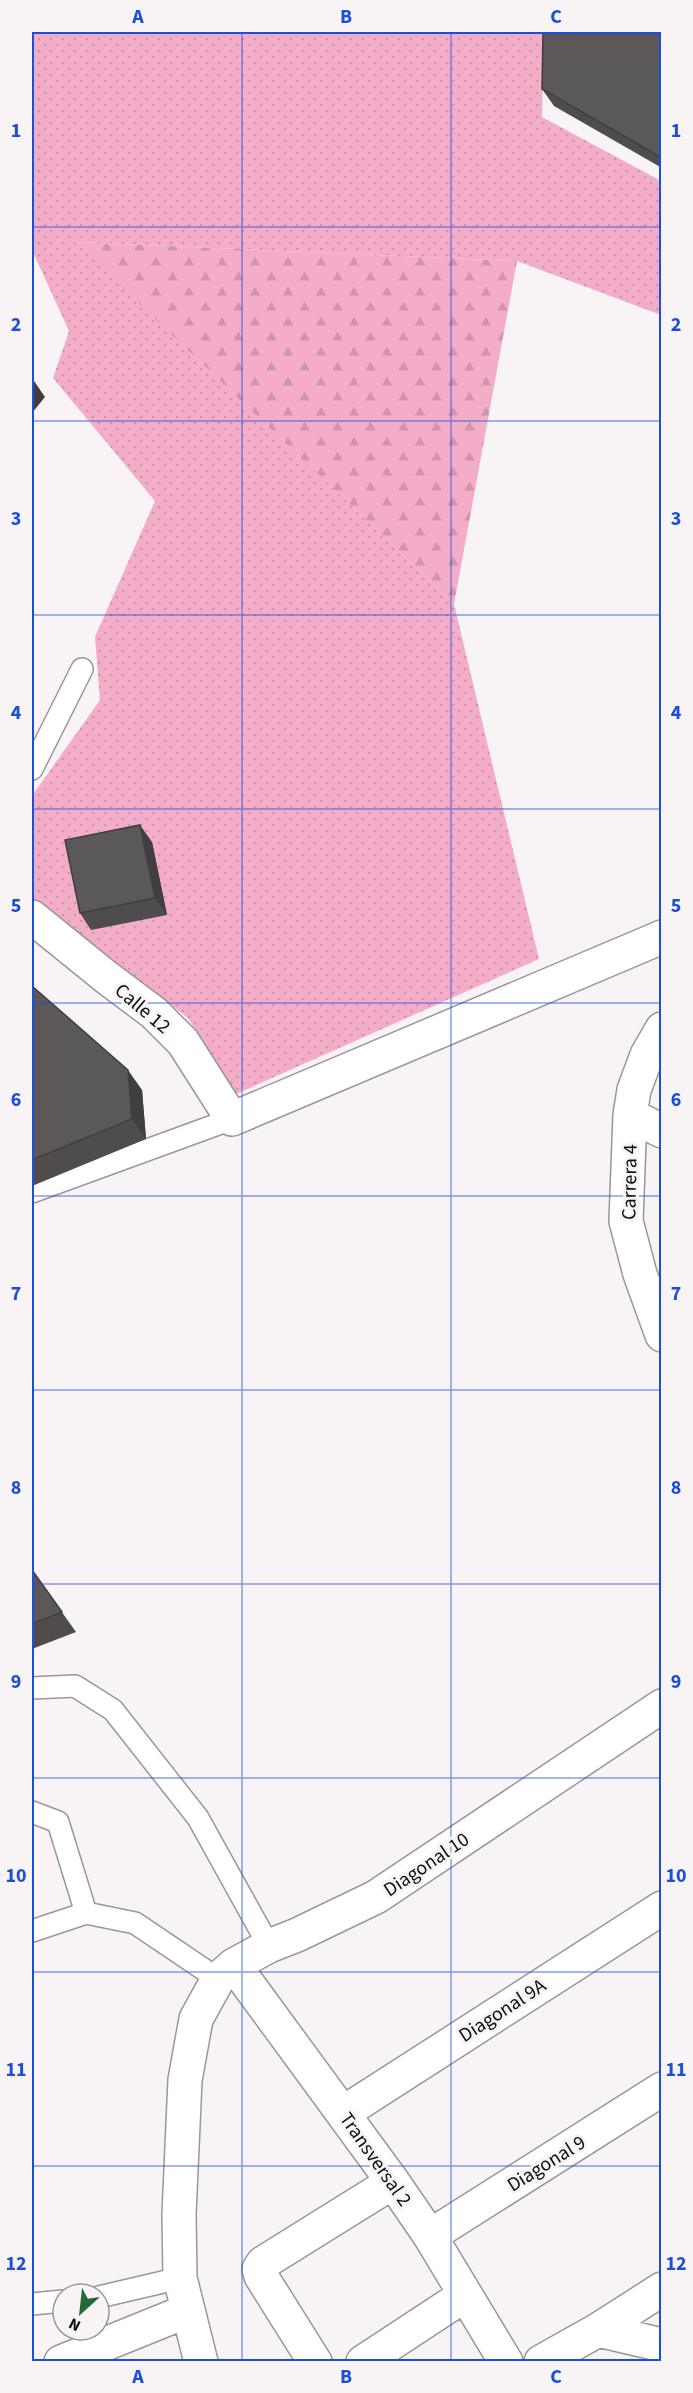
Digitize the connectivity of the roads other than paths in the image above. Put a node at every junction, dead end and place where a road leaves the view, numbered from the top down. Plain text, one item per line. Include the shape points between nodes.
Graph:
1 (82, 669) dead end
2 (32, 769) edge
3 (32, 917) edge
4 (662, 937) edge
5 (662, 1029) edge
6 (630, 1115) junction
7 (232, 1119) junction
8 (662, 1131) edge
9 (32, 1192) edge
10 (662, 1335) edge
11 (32, 1688) edge
12 (657, 1718) edge
13 (32, 1812) edge
14 (662, 1908) edge
15 (86, 1914) junction
16 (32, 1931) edge
17 (269, 1946) junction
18 (226, 1972) junction
19 (662, 2089) edge
20 (343, 2113) junction
21 (393, 2182) junction
22 (430, 2236) junction
23 (180, 2278) junction
24 (662, 2289) edge
25 (111, 2294) edge
26 (465, 2295) junction
27 (51, 2302) edge
28 (32, 2304) edge
29 (187, 2311) junction
30 (598, 2330) junction
31 (662, 2345) edge
32 (61, 2361) edge
33 (201, 2361) edge
34 (315, 2361) edge
35 (363, 2361) edge
36 (506, 2361) edge
37 (541, 2361) edge

1 - 2 lane
3 - 7 street, Calle 12 via 154,1013 183,1042
4 - 7 street
5 - 6 street, Carrera 4 via 634,1090
6 - 8 street
6 - 10 street, Carrera 4 via 626,1221
7 - 9 lane
11 - 17 lane via 75,1686 113,1710 198,1818
12 - 17 street, Diagonal 10 via 376,1897
13 - 15 lane via 58,1822
14 - 20 street, Diagonal 9A
15 - 16 lane
15 - 18 lane via 135,1923
17 - 18 street, Diagonal 10
18 - 20 street, Transversal 2
18 - 23 street via 196,2019 185,2080
19 - 22 street, Diagonal 9
20 - 21 street, Transversal 2
21 - 22 street, Transversal 2
21 - 34 street via 259,2269
22 - 26 street, Transversal 2
23 - 25 lane
23 - 29 street
24 - 30 street
26 - 35 street
26 - 36 street, Transversal 2
27 - 28 lane
29 - 32 street
29 - 33 street
30 - 31 street
30 - 37 street

